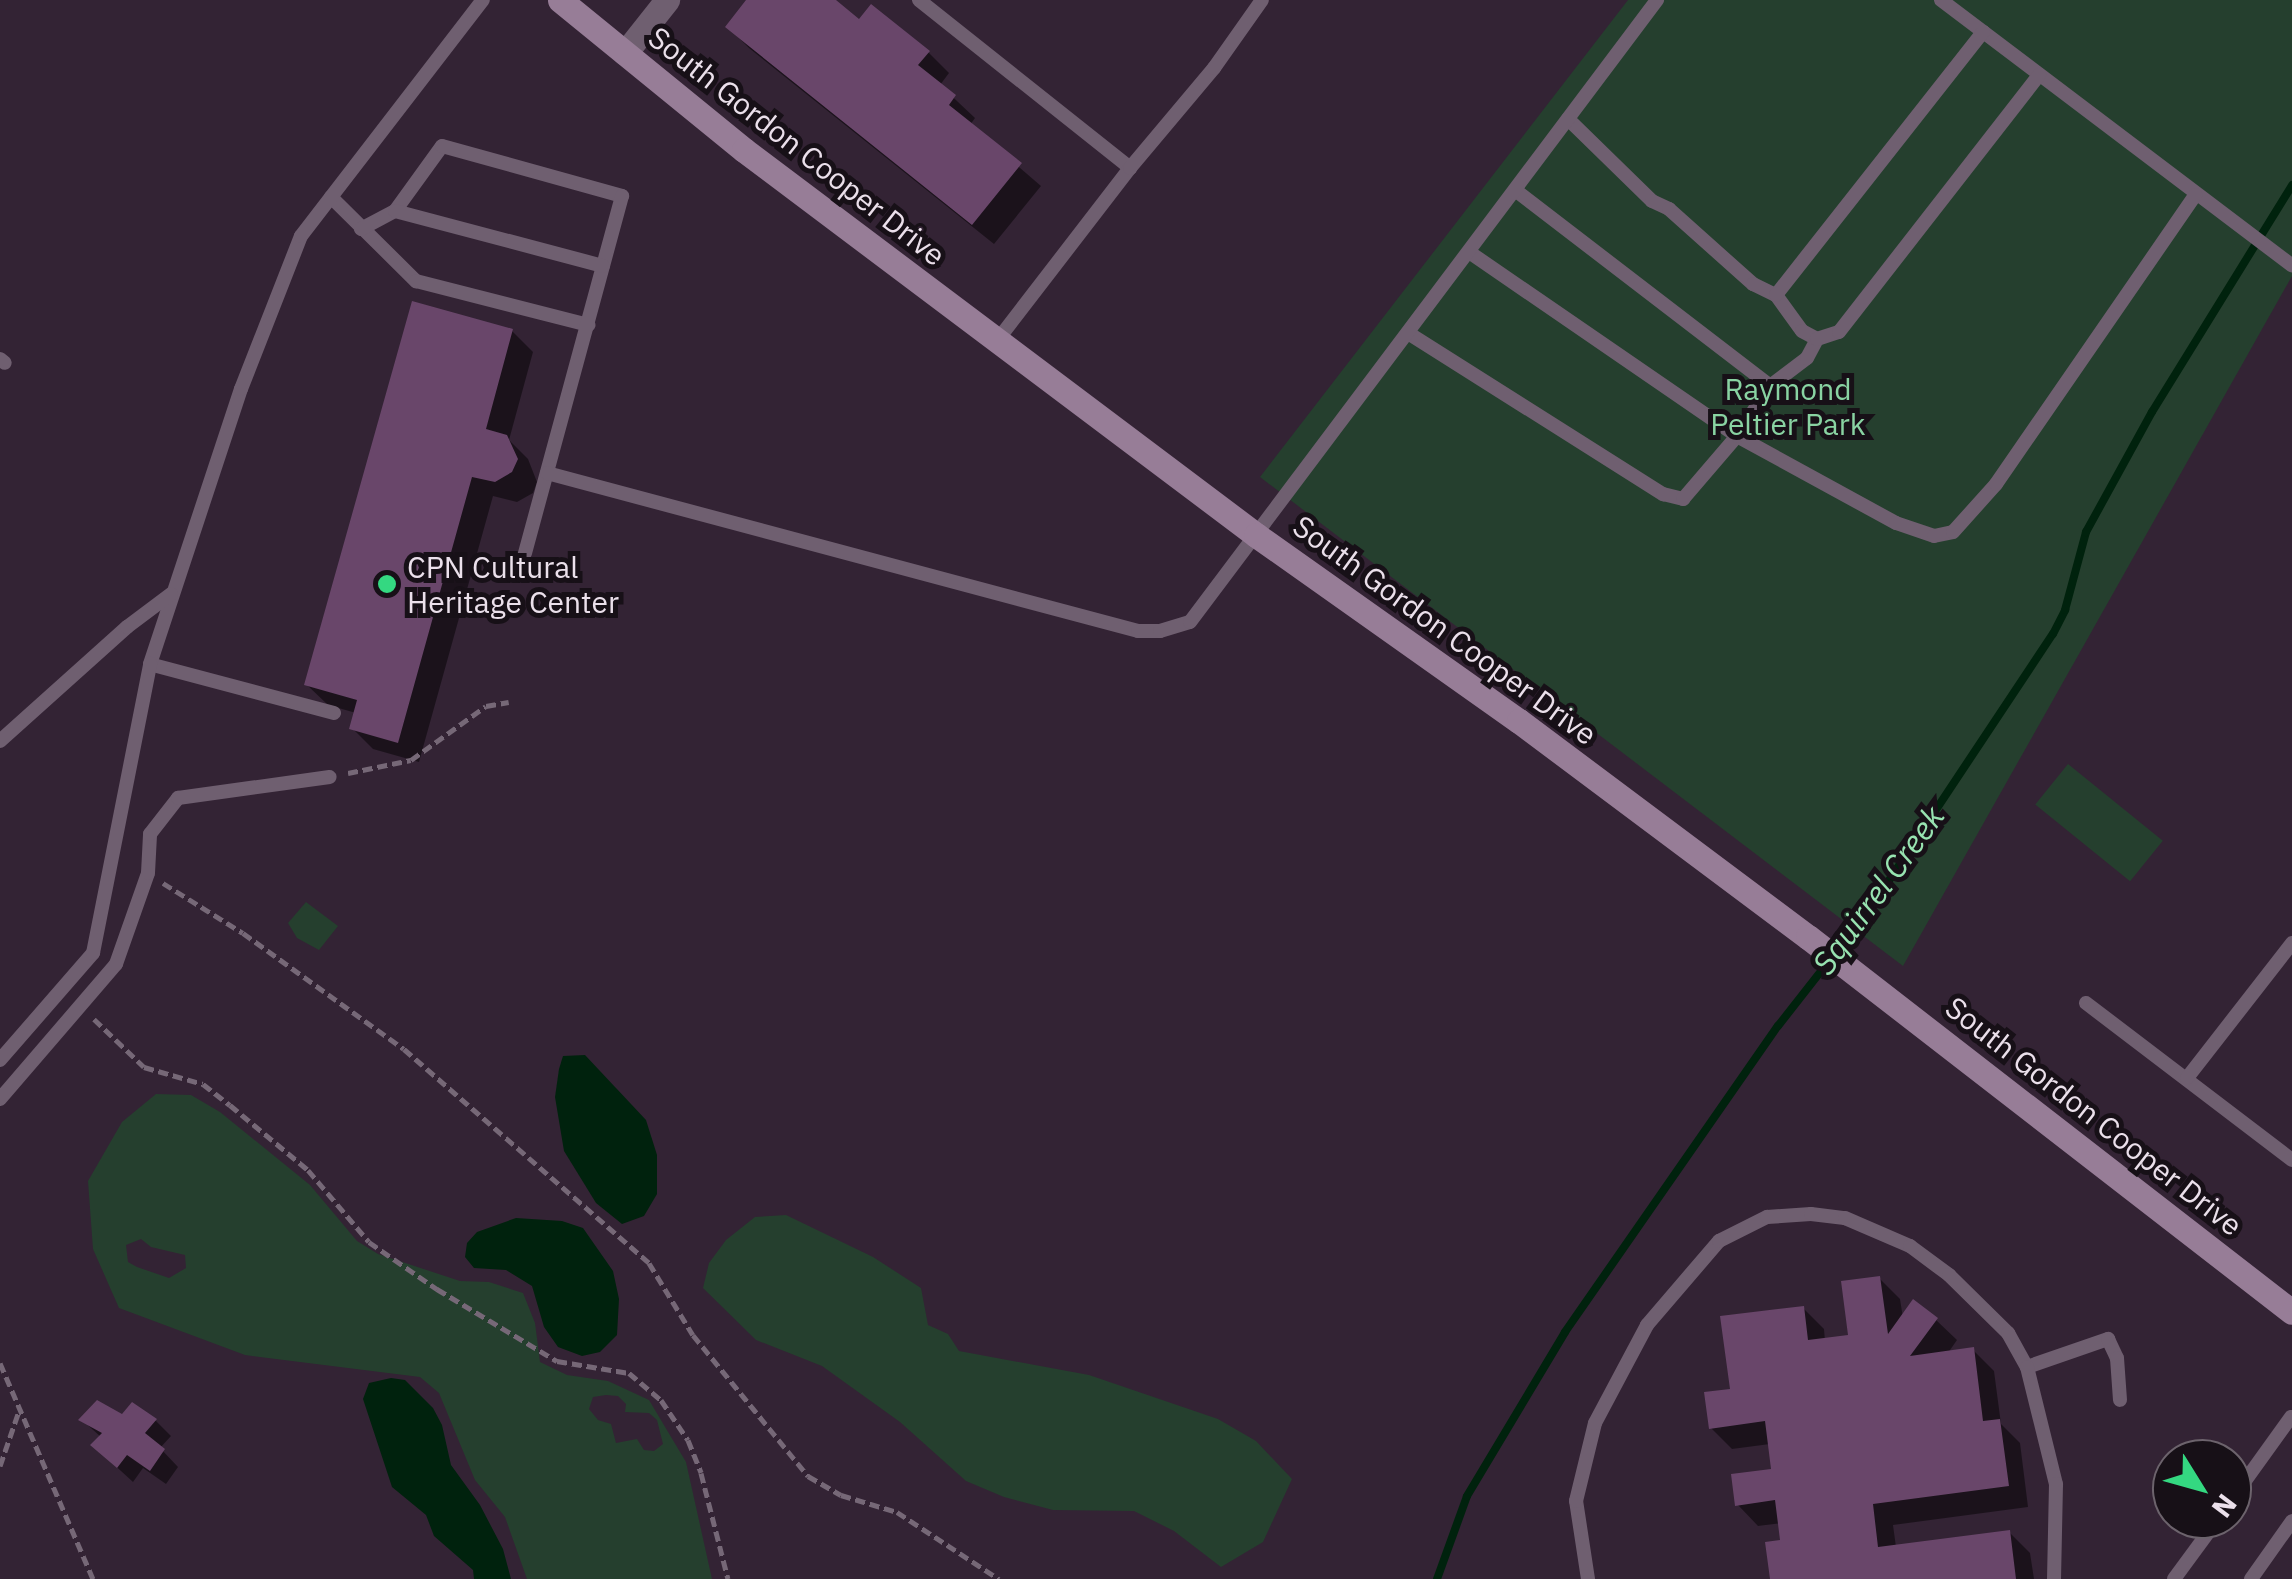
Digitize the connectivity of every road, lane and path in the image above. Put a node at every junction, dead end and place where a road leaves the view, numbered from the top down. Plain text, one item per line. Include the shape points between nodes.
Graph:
1 (483, 0) edge
2 (560, 0) edge
3 (667, 0) edge
4 (918, 0) edge
5 (1262, 0) edge
6 (1657, 0) edge
7 (1941, 0) edge
8 (1983, 32) junction
9 (625, 53) junction
10 (2040, 75) junction
11 (1568, 119) junction
12 (1130, 168) junction
13 (1515, 190) junction
14 (2195, 194) junction
15 (331, 197) junction
16 (395, 212) junction
17 (361, 228) junction
18 (1470, 252) junction
19 (2292, 265) edge
20 (603, 266) junction
21 (1776, 294) junction
22 (588, 325) junction
23 (1408, 334) junction
24 (997, 340) junction
25 (1817, 340) junction
26 (1770, 386) junction
27 (1737, 436) junction
28 (547, 473) junction
29 (1256, 535) junction
30 (526, 553) dead end
31 (172, 594) junction
32 (150, 664) junction
33 (509, 702) dead end
34 (334, 713) dead end
35 (0, 741) edge
36 (330, 777) joint
37 (148, 873) junction
38 (2292, 944) edge
39 (2086, 1002) dead end
40 (82, 1007) junction
41 (0, 1060) edge
42 (2187, 1078) junction
43 (0, 1099) edge
44 (2292, 1160) edge
45 (2292, 1312) edge
46 (0, 1362) edge
47 (2028, 1367) junction
48 (2120, 1400) dead end
49 (21, 1405) junction
50 (2292, 1417) edge
51 (0, 1466) edge
52 (2252, 1472) edge
53 (2292, 1521) edge
54 (2203, 1539) edge
55 (93, 1579) edge
56 (728, 1579) edge
57 (999, 1579) edge
58 (1588, 1579) edge
59 (2054, 1579) edge
60 (2174, 1579) edge
61 (2252, 1579) edge

1 - 15 lane
2 - 9 main road, South Gordon Cooper Drive
3 - 9 street
4 - 12 lane
5 - 12 lane
6 - 11 lane
7 - 8 lane
8 - 10 lane
8 - 21 lane
9 - 24 main road, South Gordon Cooper Drive
10 - 14 lane
10 - 25 lane via 1839,332
11 - 13 lane
11 - 21 lane via 1652,201 1753,284
12 - 24 lane
13 - 18 lane
13 - 26 lane
14 - 19 lane
14 - 27 lane via 1996,484 1953,532 1934,536 1896,524
15 - 17 lane
15 - 31 lane via 302,236 284,278
16 - 17 lane
16 - 20 lane
16 - 20 lane via 442,146 622,196
17 - 22 lane via 416,281
18 - 23 lane
18 - 27 lane
20 - 22 lane
21 - 25 lane via 1802,331
22 - 28 lane
23 - 27 lane via 1663,494 1683,499
23 - 29 lane
24 - 29 main road, South Gordon Cooper Drive
25 - 26 lane via 1808,358
26 - 27 lane
28 - 29 lane via 1138,631 1190,622
28 - 30 lane
29 - 45 main road, South Gordon Cooper Drive via 1808,937
31 - 32 lane
31 - 35 lane
32 - 34 lane
32 - 41 lane via 92,952
33 - 36 path via 486,706 411,760
36 - 37 lane via 178,798 150,834
37 - 40 lane via 116,964
37 - 57 path via 244,932 404,1050 650,1263 693,1335 808,1476 841,1495 897,1512
38 - 42 lane
39 - 42 lane
40 - 43 lane
40 - 56 path via 144,1068 203,1084 230,1105 308,1170 369,1242 557,1362 629,1373 661,1400 701,1473
42 - 44 lane
46 - 49 path
47 - 48 lane via 2108,1339 2117,1358
47 - 58 lane via 2008,1332 1910,1246 1845,1218 1767,1217 1720,1241 1646,1325 1595,1422 1576,1501
47 - 59 lane via 2056,1484
49 - 51 path
49 - 55 path
50 - 52 lane
53 - 61 lane
54 - 60 lane

